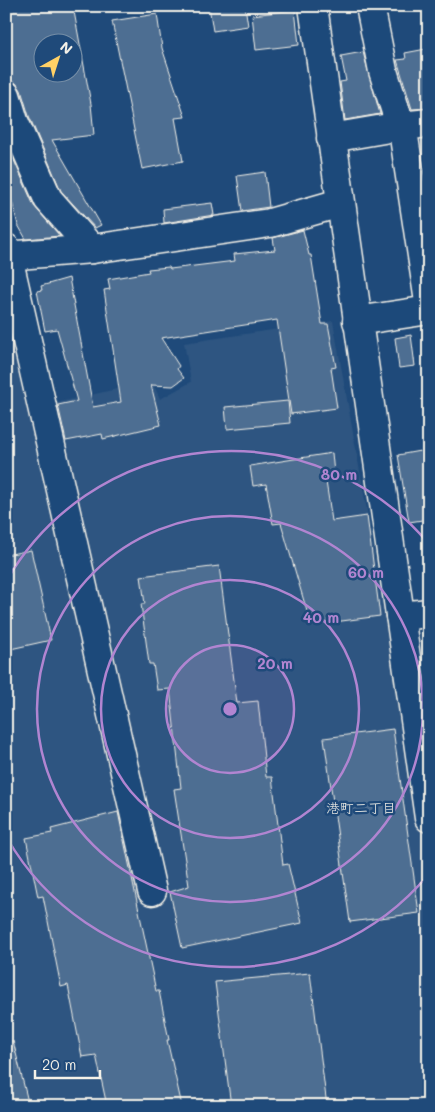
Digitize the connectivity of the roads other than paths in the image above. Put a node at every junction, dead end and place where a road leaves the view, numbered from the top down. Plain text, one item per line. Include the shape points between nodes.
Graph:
1 (313, 6) edge
2 (370, 6) edge
3 (6, 95) edge
4 (429, 123) edge
5 (401, 126) junction
6 (331, 138) junction
7 (340, 203) junction
8 (92, 249) junction
9 (7, 254) edge
10 (429, 302) edge
11 (429, 310) edge
12 (358, 321) junction
13 (429, 613) edge
14 (400, 616) junction
15 (421, 694) edge
16 (429, 818) edge
17 (152, 891) dead end

1 - 6 street
2 - 5 street via 383,71
3 - 8 street via 48,199
4 - 5 street
5 - 6 street
5 - 10 street
6 - 7 street
7 - 8 street via 270,223
7 - 12 street
8 - 9 street
9 - 17 street
11 - 12 street
12 - 14 street
13 - 14 street
14 - 15 street
15 - 16 street

